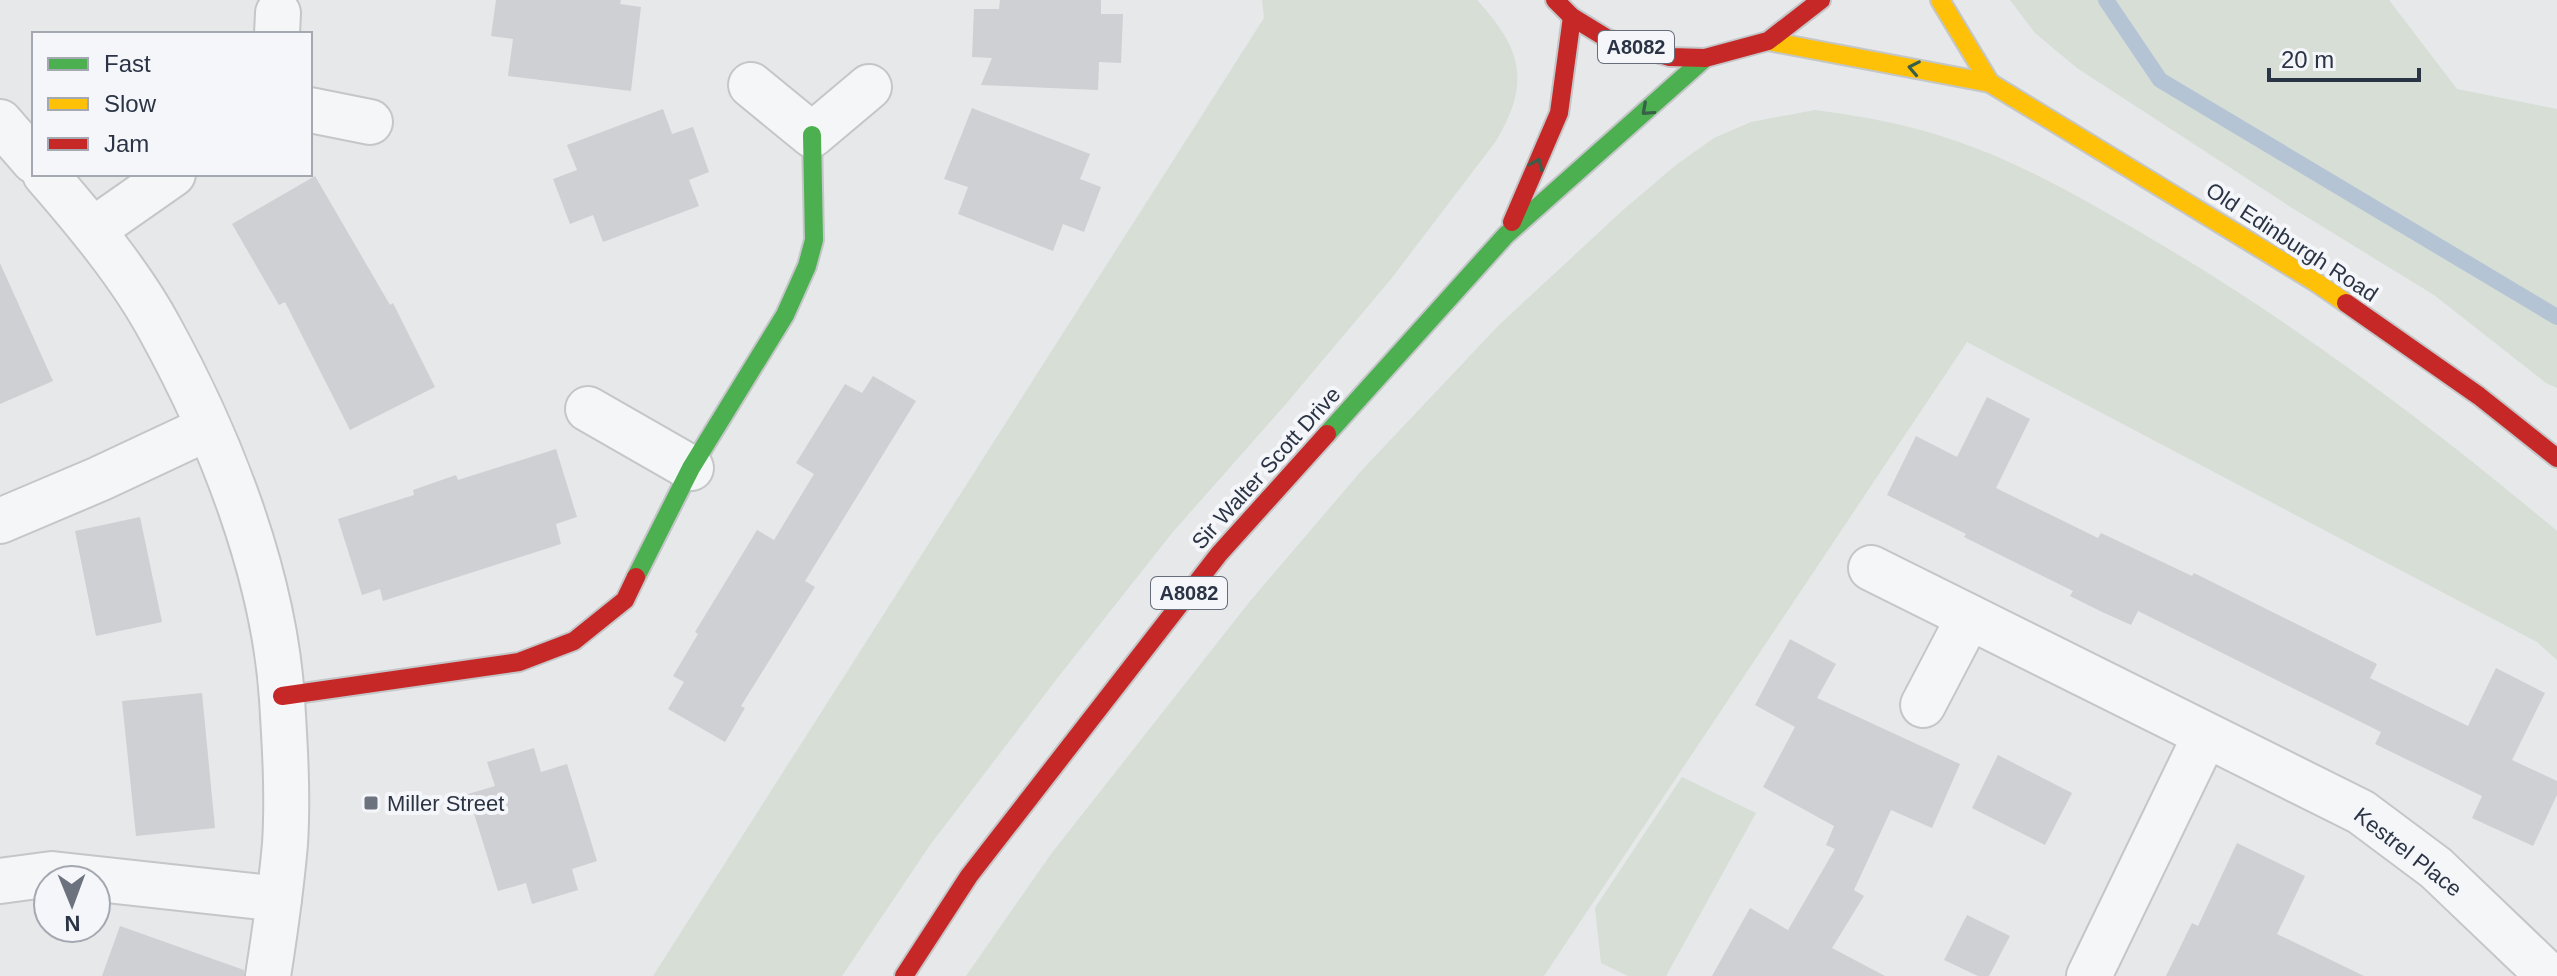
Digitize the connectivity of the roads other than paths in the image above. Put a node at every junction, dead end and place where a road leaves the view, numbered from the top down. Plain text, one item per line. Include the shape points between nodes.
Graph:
1 (1555, 0) edge
2 (1821, 0) edge
3 (1940, 0) edge
4 (1572, 17) junction
5 (1768, 41) junction
6 (1705, 58) junction
7 (1990, 83) junction
8 (751, 85) dead end
9 (869, 87) dead end
10 (312, 110) edge
11 (0, 122) edge
12 (370, 122) dead end
13 (812, 135) junction
14 (32, 159) edge
15 (47, 176) edge
16 (170, 176) edge
17 (93, 230) junction
18 (1506, 235) junction
19 (588, 409) dead end
20 (208, 428) junction
21 (2557, 458) edge
22 (691, 468) junction
23 (0, 521) edge
24 (1871, 568) dead end
25 (1969, 617) junction
26 (282, 696) junction
27 (1923, 705) dead end
28 (2205, 736) junction
29 (0, 881) edge
30 (279, 899) junction
31 (268, 976) edge
32 (904, 976) edge
33 (2089, 976) edge
34 (2549, 976) edge

1 - 4 street, A8082
2 - 5 street, A8082
3 - 7 street, Old Edinburgh Road
4 - 6 street, A8082 via 1608,39 1670,57
18 -> 4 street, Sir Walter Scott Drive / A8082 via 1559,113
5 - 6 street, A8082
7 -> 5 street, Old Edinburgh Road
6 -> 18 street, Sir Walter Scott Drive / A8082
7 - 21 street, Old Edinburgh Road via 2314,281 2479,396
8 - 13 street
9 - 13 street
10 - 12 street
11 - 14 street
13 - 22 street via 814,240 807,266 785,315
15 - 17 street
16 - 17 street
17 - 20 street via 159,327
18 - 32 street, Sir Walter Scott Drive / A8082 via 1219,554 969,876
19 - 22 street
20 - 23 street
20 - 26 street via 240,505 269,610
22 - 26 street via 625,600 574,641 519,662
24 - 25 street, Kestrel Place
25 - 27 street
25 - 28 street, Kestrel Place
26 - 30 street via 286,800
28 - 33 street
28 - 34 street, Kestrel Place via 2361,812 2436,868
29 - 30 street via 52,874
30 - 31 street

